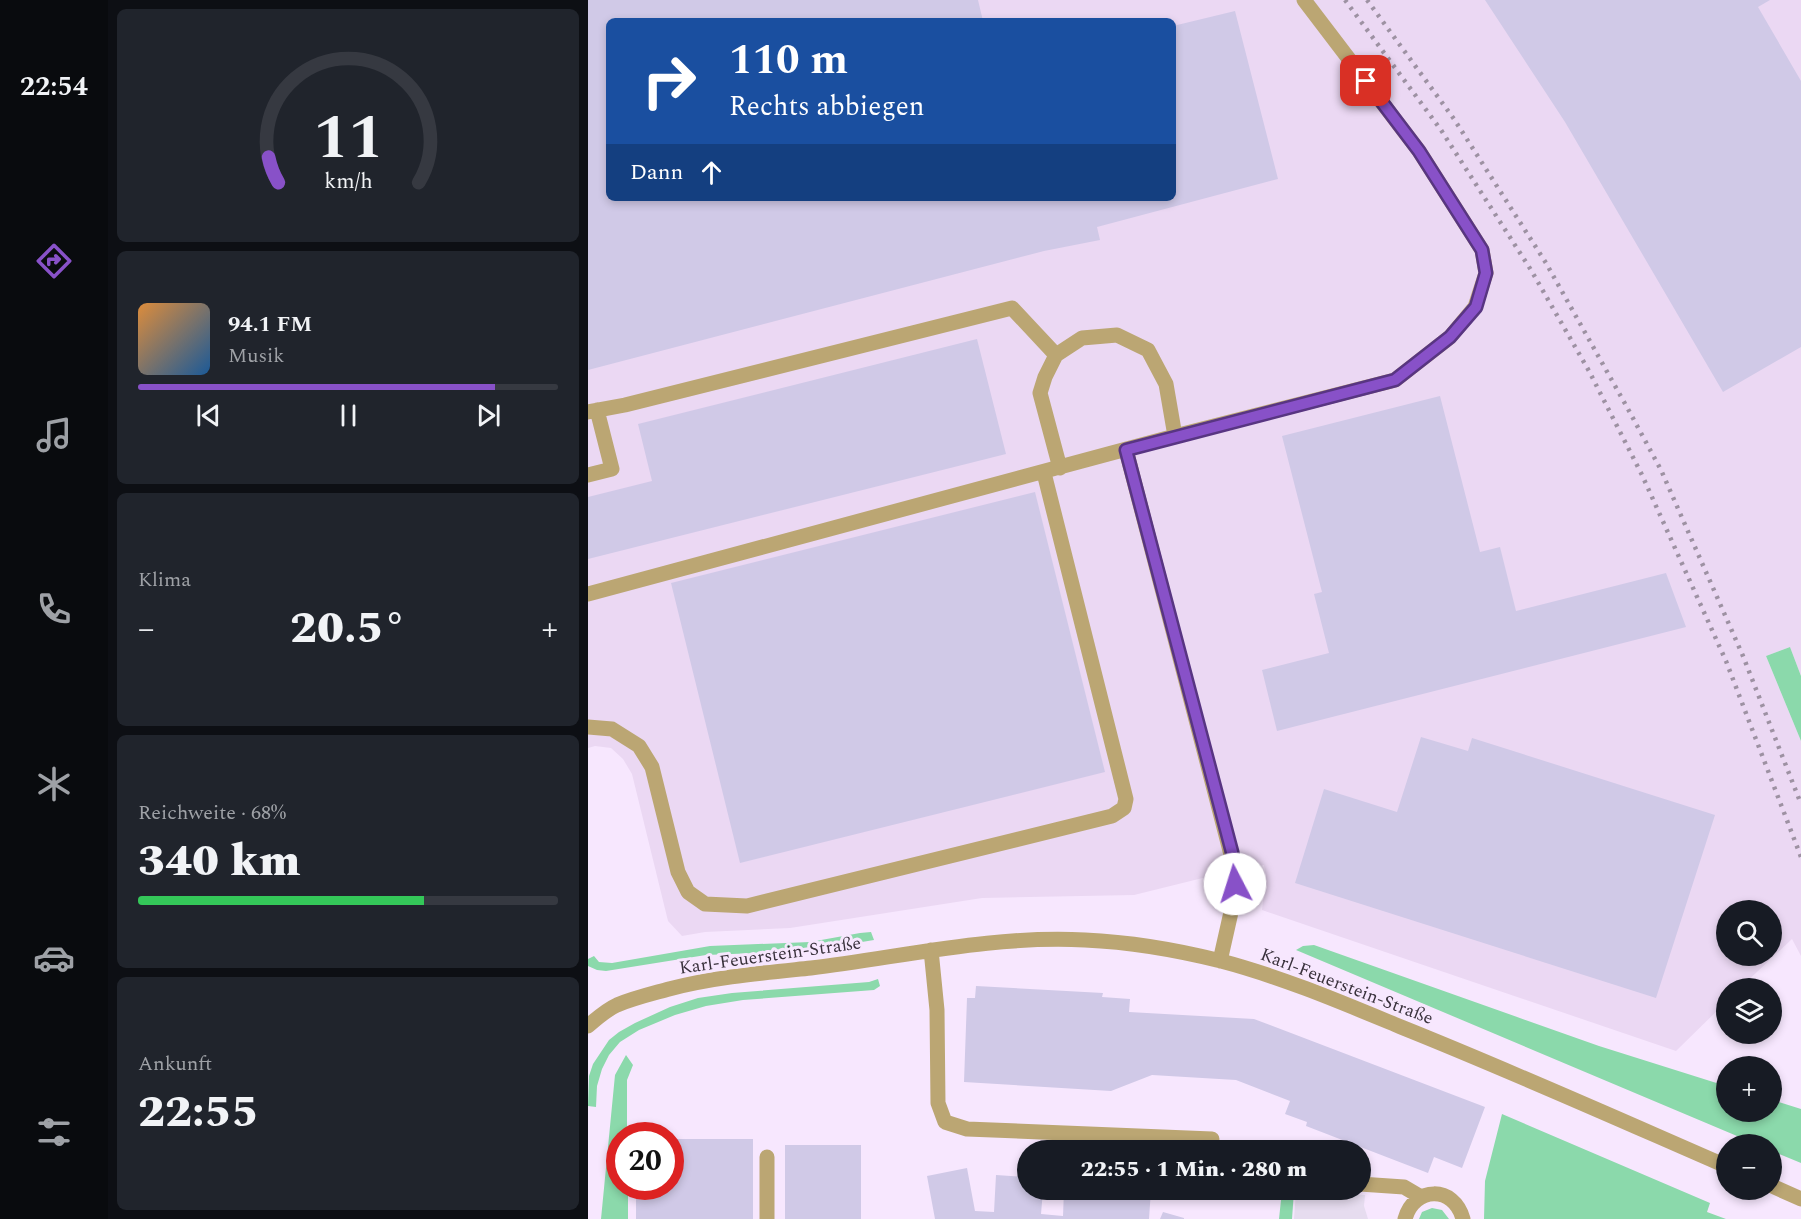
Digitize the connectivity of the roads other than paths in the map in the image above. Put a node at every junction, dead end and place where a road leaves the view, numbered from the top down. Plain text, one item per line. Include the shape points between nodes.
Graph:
1 (1304, 0) edge
2 (1056, 355) junction
3 (592, 411) edge
4 (1175, 436) junction
5 (1126, 450) junction
6 (1059, 468) junction
7 (1044, 473) junction
8 (588, 475) edge
9 (588, 594) edge
10 (588, 727) edge
11 (931, 950) junction
12 (1220, 961) junction
13 (591, 1018) edge
14 (1212, 1139) dead end
15 (767, 1157) dead end
16 (1716, 1162) edge
17 (1371, 1185) edge
18 (1782, 1190) edge
19 (1421, 1197) junction
20 (1801, 1199) edge
21 (767, 1219) edge
22 (1405, 1219) edge
23 (1463, 1219) edge

1 - 4 street via 1419,151 1482,250 1486,273 1476,307 1450,337 1395,380
2 - 3 street via 1012,308
2 - 4 street via 1082,338 1117,335 1148,350 1166,384
2 - 6 street via 1040,393
3 - 8 street via 612,469
4 - 5 street
5 - 6 street
5 - 12 street via 1235,870 1234,899
6 - 7 street
7 - 9 street
7 - 10 street via 1126,799 1124,808 1112,816 747,906 705,904 688,892 678,872 652,767 639,746 612,729
11 - 12 street, Karl-Feuerstein-Straße via 1000,942 1084,940
11 - 13 street, Karl-Feuerstein-Straße via 684,985 636,998
11 - 14 street via 937,1010 938,1103 945,1122 967,1129
12 - 16 street, Karl-Feuerstein-Straße via 1440,1042
15 - 21 street
17 - 19 street via 1404,1187
18 - 20 street
19 - 22 street via 1413,1202
19 - 23 street via 1448,1197 1456,1203

